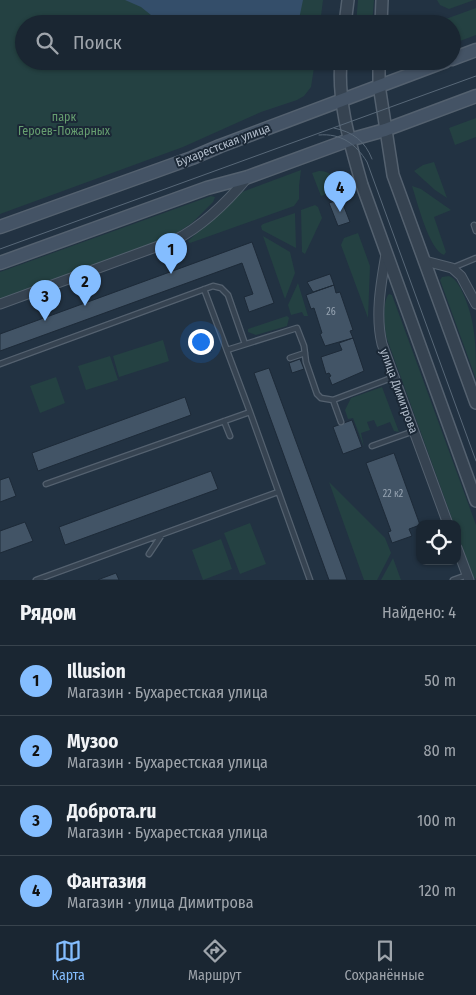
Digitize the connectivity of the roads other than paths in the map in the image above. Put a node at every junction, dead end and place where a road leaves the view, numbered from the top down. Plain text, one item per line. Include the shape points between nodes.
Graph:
1 (348, 0) edge
2 (382, 0) edge
3 (346, 15) edge
4 (381, 15) edge
5 (476, 50) edge
6 (461, 56) edge
7 (340, 70) edge
8 (379, 70) edge
9 (421, 70) edge
10 (379, 85) junction
11 (476, 96) edge
12 (343, 99) junction
13 (385, 130) junction
14 (349, 140) junction
15 (248, 177) junction
16 (474, 225) dead end
17 (0, 227) edge
18 (476, 231) edge
19 (386, 254) junction
20 (476, 258) edge
21 (425, 261) junction
22 (0, 263) edge
23 (452, 268) junction
24 (204, 289) junction
25 (0, 304) edge
26 (476, 304) edge
27 (245, 344) junction
28 (227, 350) junction
29 (304, 353) junction
30 (290, 358) dead end
31 (0, 364) edge
32 (394, 377) junction
33 (332, 400) junction
34 (476, 403) edge
35 (250, 412) junction
36 (224, 421) junction
37 (341, 422) dead end
38 (414, 431) junction
39 (230, 436) dead end
40 (372, 446) dead end
41 (46, 484) dead end
42 (278, 492) junction
43 (476, 501) edge
44 (447, 520) edge
45 (161, 535) junction
46 (149, 554) dead end
47 (461, 559) edge
48 (468, 577) edge
49 (36, 580) edge
50 (310, 580) edge
51 (453, 580) edge

1 - 3 street
2 - 4 street
5 - 6 main road
7 - 12 street, улица Димитрова
8 - 10 street
9 - 10 main road, Бухарестская улица
10 - 12 main road, Бухарестская улица
10 - 13 street
11 - 13 main road
12 - 14 street, улица Димитрова
12 - 17 main road, Бухарестская улица
13 - 14 main road
13 - 21 street via 393,174
14 - 15 main road
14 - 19 street, улица Димитрова
15 - 22 main road via 207,188
15 - 25 street via 190,232 175,240
16 - 18 lane
19 - 32 street, улица Димитрова via 378,330
19 - 43 street, улица Димитрова
20 - 23 lane
21 - 23 street
21 - 34 street
23 - 26 street via 461,276
24 - 27 lane via 213,286 228,295
24 - 28 lane
24 - 31 lane
27 - 28 lane
27 - 29 lane via 297,328
28 - 35 lane
29 - 30 lane
29 - 33 lane via 317,394
32 - 33 lane
32 - 38 street, улица Димитрова
33 - 37 lane
35 - 36 lane
35 - 42 lane
36 - 39 lane
36 - 41 lane
38 - 40 lane
38 - 44 street, улица Димитрова
42 - 45 lane
42 - 50 lane
45 - 46 lane
45 - 49 lane
47 - 48 street
48 - 51 lane

